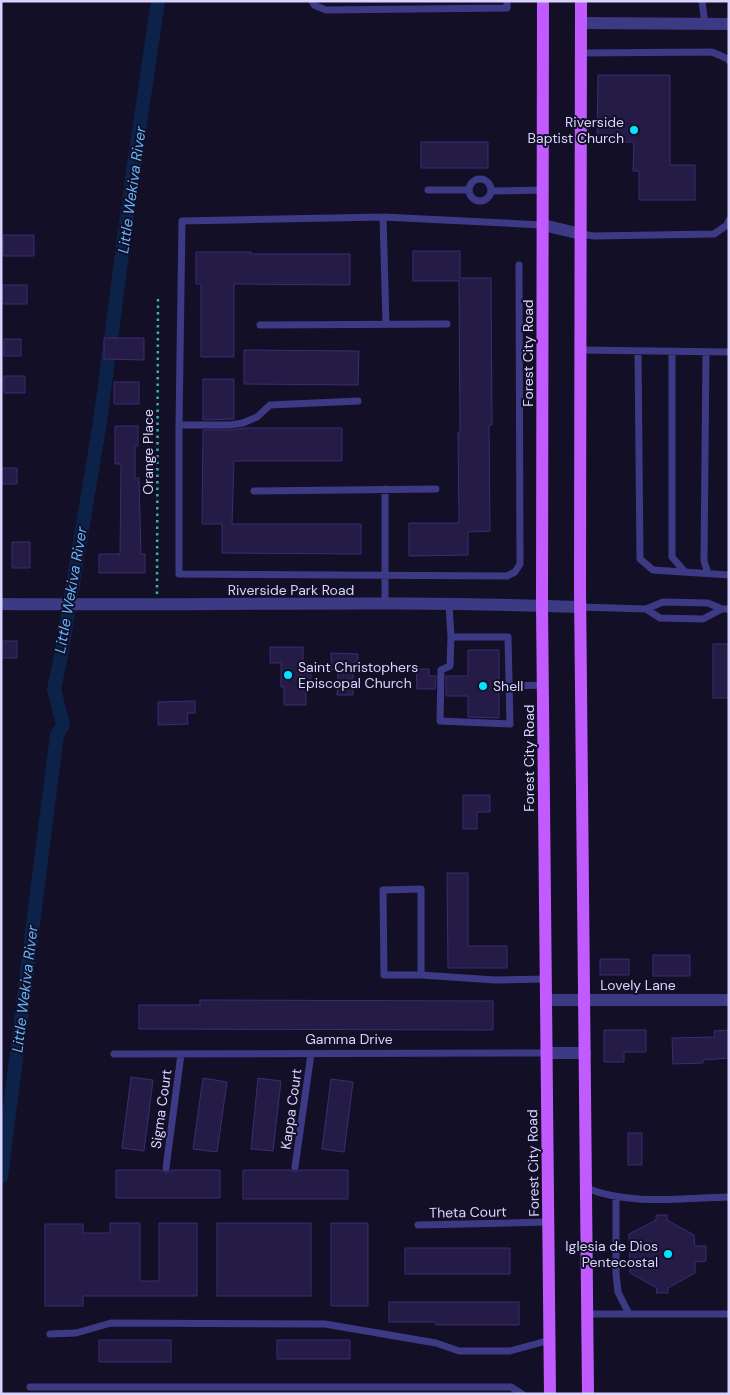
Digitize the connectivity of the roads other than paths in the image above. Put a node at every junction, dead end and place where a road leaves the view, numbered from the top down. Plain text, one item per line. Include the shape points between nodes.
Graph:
1 (312, 1) edge
2 (507, 1) edge
3 (543, 1) edge
4 (581, 1) edge
5 (702, 1) edge
6 (581, 23) junction
7 (705, 24) junction
8 (729, 24) edge
9 (581, 52) junction
10 (729, 61) edge
11 (428, 190) dead end
12 (469, 190) junction
13 (543, 190) junction
14 (491, 191) junction
15 (383, 218) junction
16 (729, 220) edge
17 (543, 224) junction
18 (580, 234) junction
19 (519, 265) dead end
20 (386, 324) junction
21 (448, 324) dead end
22 (260, 325) dead end
23 (580, 350) junction
24 (638, 351) junction
25 (672, 352) junction
26 (706, 352) junction
27 (729, 352) edge
28 (358, 401) dead end
29 (179, 424) junction
30 (385, 489) junction
31 (436, 489) dead end
32 (254, 491) dead end
33 (685, 572) junction
34 (708, 573) junction
35 (729, 575) edge
36 (385, 576) junction
37 (1, 604) edge
38 (385, 604) junction
39 (449, 605) junction
40 (542, 606) junction
41 (580, 607) junction
42 (646, 609) junction
43 (726, 609) edge
44 (451, 637) junction
45 (544, 685) junction
46 (509, 686) junction
47 (421, 975) junction
48 (546, 978) junction
49 (546, 1000) junction
50 (584, 1000) junction
51 (729, 1000) edge
52 (114, 1054) dead end
53 (181, 1054) junction
54 (311, 1054) junction
55 (547, 1054) junction
56 (584, 1054) junction
57 (295, 1167) dead end
58 (166, 1168) dead end
59 (586, 1188) junction
60 (729, 1196) edge
61 (616, 1197) junction
62 (548, 1222) junction
63 (418, 1225) dead end
64 (587, 1314) junction
65 (629, 1314) junction
66 (729, 1314) edge
67 (50, 1334) dead end
68 (550, 1340) junction
69 (30, 1388) dead end
70 (190, 1390) edge
71 (522, 1394) edge
72 (550, 1394) edge
73 (588, 1394) edge

1 - 2 lane via 326,10 507,8
3 - 13 main road, Forest City Road
4 - 6 main road
5 - 7 lane
6 - 7 street
6 - 9 main road
7 - 8 street
9 - 10 lane via 712,52
9 - 18 main road
11 - 12 lane
12 - 14 lane via 471,197 481,200
12 - 14 lane via 473,180 480,179 489,184
13 - 14 lane
13 - 17 main road, Forest City Road
15 - 17 lane
15 - 20 lane
15 - 29 lane via 182,221
16 - 18 lane via 714,234
17 - 18 street
17 - 40 main road, Forest City Road
18 - 23 main road
19 - 36 lane via 520,564 507,576
20 - 21 lane
20 - 22 lane
23 - 24 lane
23 - 41 main road
24 - 25 lane
24 - 33 lane via 640,559 653,570
25 - 26 lane
25 - 33 lane via 672,557
26 - 27 lane
26 - 34 lane via 704,561
28 - 29 lane via 270,405 243,424
29 - 36 lane via 179,574
30 - 31 lane
30 - 32 lane
30 - 36 lane
33 - 34 lane
34 - 35 lane
36 - 38 lane
37 - 38 street, Riverside Park Road
38 - 39 street, Riverside Park Road
39 - 40 street, Riverside Park Road
39 - 44 lane
40 - 41 street, Riverside Park Road
40 - 45 main road, Forest City Road
41 - 42 lane
41 - 50 main road
42 - 43 lane via 663,602 708,604
42 - 43 lane via 660,618 703,619
44 - 46 lane via 508,637
44 - 46 lane via 450,666 441,670 440,721 510,724
45 - 46 lane
45 - 48 main road, Forest City Road
47 - 47 lane via 421,889 383,890 384,976
47 - 48 lane via 496,980
48 - 49 main road, Forest City Road
49 - 50 street, Lovely Lane
49 - 55 main road, Forest City Road
50 - 51 street, Lovely Lane
50 - 56 main road
52 - 53 lane, Gamma Drive
53 - 54 lane, Gamma Drive
53 - 58 lane, Sigma Court
54 - 55 lane, Gamma Drive
54 - 57 lane, Kappa Court
55 - 56 street, Gamma Drive
55 - 62 main road, Forest City Road
56 - 59 main road
59 - 61 lane
59 - 64 main road
60 - 61 lane
61 - 65 lane via 618,1292
62 - 63 lane, Theta Court
62 - 68 main road, Forest City Road
64 - 65 lane
64 - 73 main road
65 - 66 lane
67 - 68 lane via 76,1333 111,1323 325,1324 436,1343 459,1351 510,1351
68 - 72 main road, Forest City Road
69 - 70 lane
70 - 71 lane via 511,1387

